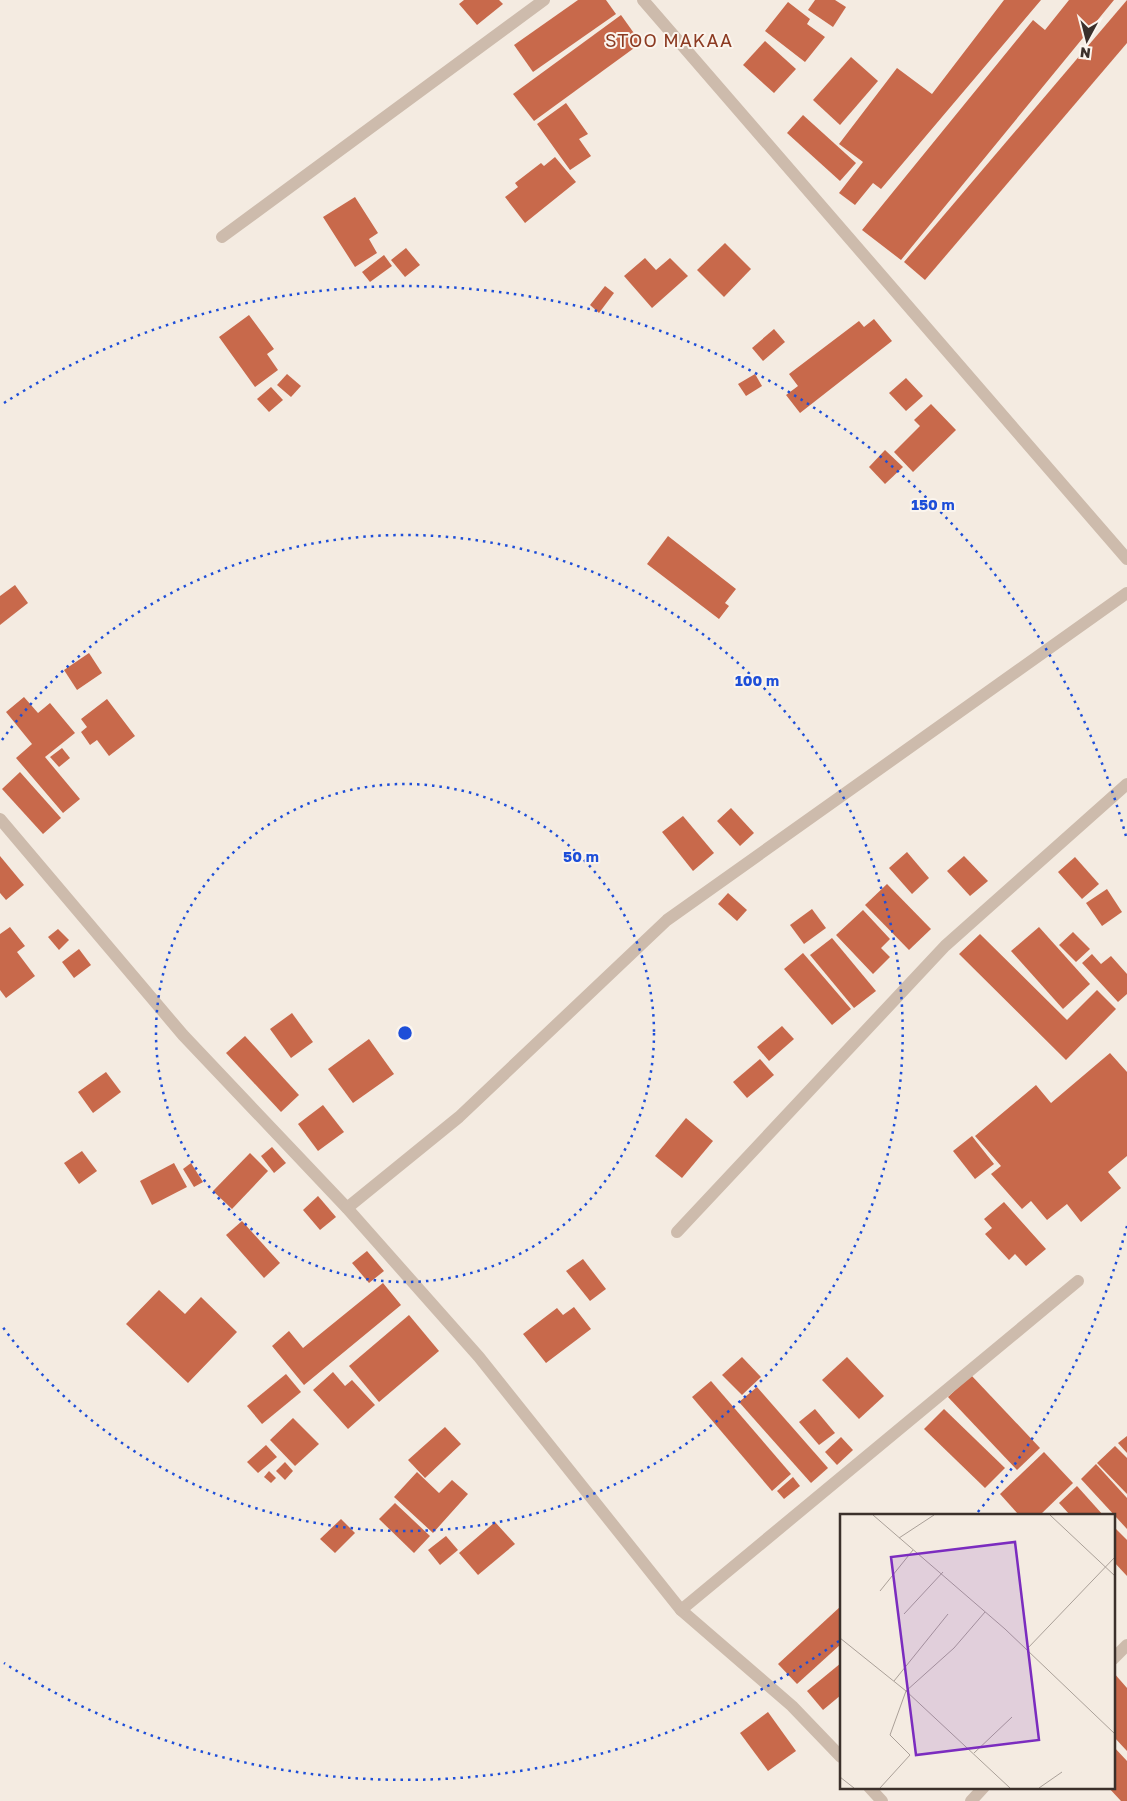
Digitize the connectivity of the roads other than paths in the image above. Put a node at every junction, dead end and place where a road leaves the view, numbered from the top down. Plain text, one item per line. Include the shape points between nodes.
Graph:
1 (544, 0) edge
2 (643, 0) edge
3 (222, 237) dead end
4 (1127, 559) edge
5 (1127, 593) edge
6 (1127, 784) edge
7 (0, 819) edge
8 (4, 833) edge
9 (347, 1208) junction
10 (677, 1232) dead end
11 (1078, 1281) dead end
12 (681, 1610) junction
13 (1127, 1645) edge
14 (1114, 1658) edge
15 (840, 1757) edge
16 (870, 1788) edge
17 (983, 1788) edge
18 (882, 1801) edge
19 (971, 1801) edge

1 - 3 street
2 - 4 street
5 - 9 street via 667,920 459,1117
6 - 10 street via 945,946
7 - 8 street
8 - 9 street via 183,1035
9 - 12 street via 480,1357
11 - 12 street
12 - 15 street via 792,1706
13 - 14 street
16 - 18 street
17 - 19 street

